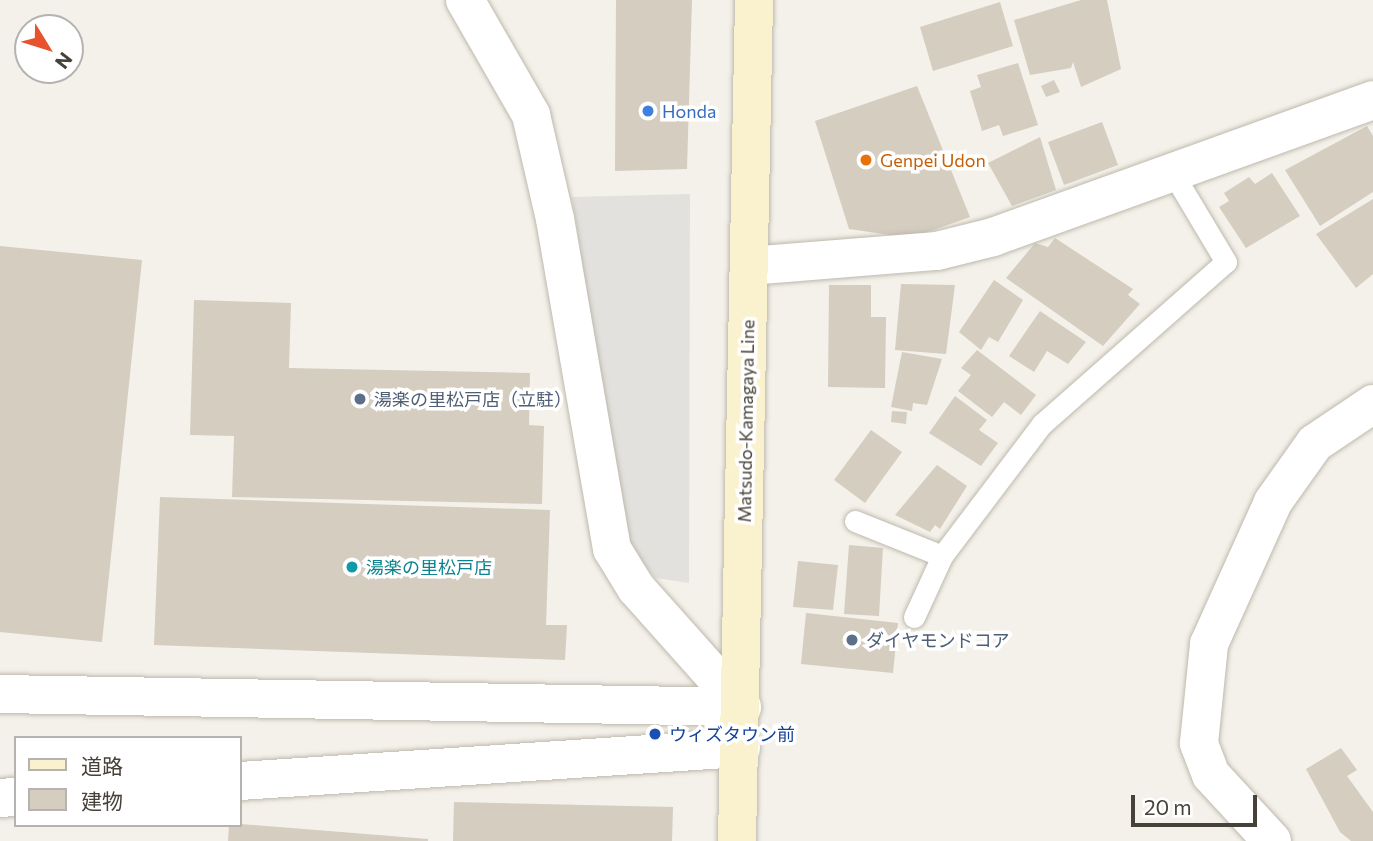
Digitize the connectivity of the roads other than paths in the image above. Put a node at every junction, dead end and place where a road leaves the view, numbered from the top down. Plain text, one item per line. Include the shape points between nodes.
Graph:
1 (465, 0) edge
2 (754, 0) edge
3 (1373, 100) edge
4 (1174, 175) junction
5 (749, 266) junction
6 (1373, 404) edge
7 (855, 521) dead end
8 (942, 556) junction
9 (914, 617) dead end
10 (0, 694) edge
11 (742, 707) junction
12 (741, 748) junction
13 (242, 781) edge
14 (737, 841) edge
15 (1272, 841) edge

1 - 11 street via 531,116 555,219 612,549 636,588
2 - 5 main road, Matsudo-Kamagaya Line
3 - 4 street
4 - 5 street via 937,251
4 - 8 lane via 1226,262 1042,424
5 - 11 main road, Matsudo-Kamagaya Line
6 - 15 street via 1315,443 1273,502 1209,644 1199,743 1211,775
7 - 8 lane
8 - 9 lane
10 - 11 street
11 - 12 main road, Matsudo-Kamagaya Line
12 - 13 street
12 - 14 main road, Matsudo-Kamagaya Line

